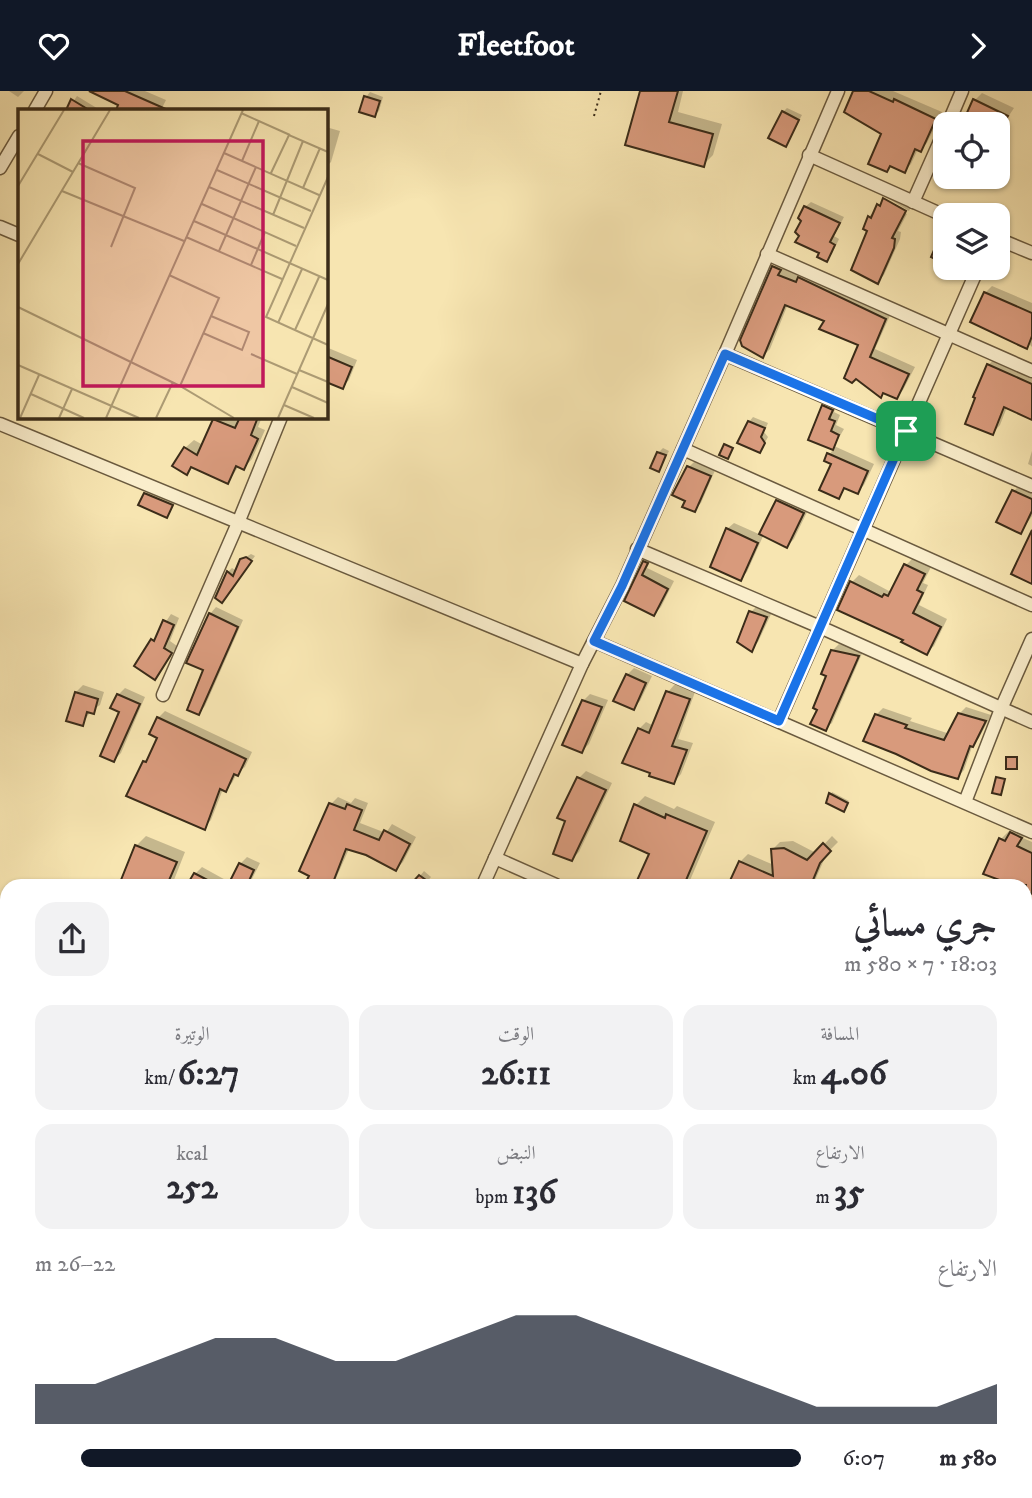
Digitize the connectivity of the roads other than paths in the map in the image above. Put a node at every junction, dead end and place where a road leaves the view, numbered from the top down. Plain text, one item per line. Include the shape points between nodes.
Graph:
1 (47, 91) edge
2 (838, 91) edge
3 (962, 91) edge
4 (36, 109) edge
5 (953, 112) edge
6 (18, 138) edge
7 (809, 155) junction
8 (933, 157) edge
9 (0, 168) edge
10 (913, 202) junction
11 (933, 211) edge
12 (0, 227) edge
13 (18, 235) edge
14 (1010, 244) edge
15 (1032, 253) edge
16 (767, 254) junction
17 (973, 280) edge
18 (949, 335) junction
19 (725, 354) junction
20 (1032, 371) edge
21 (281, 418) edge
22 (0, 424) edge
23 (906, 431) junction
24 (683, 449) junction
25 (1032, 486) edge
26 (239, 523) junction
27 (863, 529) junction
28 (637, 549) junction
29 (1032, 605) edge
30 (820, 627) junction
31 (1032, 639) edge
32 (594, 641) junction
33 (582, 664) junction
34 (163, 695) dead end
35 (1001, 709) junction
36 (779, 721) junction
37 (1032, 722) edge
38 (965, 802) junction
39 (1032, 832) edge
40 (495, 858) junction
41 (486, 879) edge
42 (542, 879) edge

1 - 4 street
2 - 7 street
3 - 5 street
6 - 9 street
7 - 10 street
7 - 16 street
8 - 10 street
10 - 11 street
12 - 13 street
14 - 15 street
16 - 18 street
16 - 19 street
17 - 18 street
18 - 20 street
18 - 23 street
19 - 23 street
19 - 24 street
21 - 26 street
22 - 26 street
23 - 25 street
23 - 27 street
24 - 27 street
24 - 28 street
26 - 33 street
26 - 34 street
27 - 29 street
27 - 30 street
28 - 30 street
28 - 32 street
30 - 35 street
30 - 36 street
31 - 35 street
32 - 33 street
32 - 36 street
33 - 40 street
35 - 37 street
35 - 38 street
36 - 38 street
38 - 39 street
40 - 41 street
40 - 42 street

